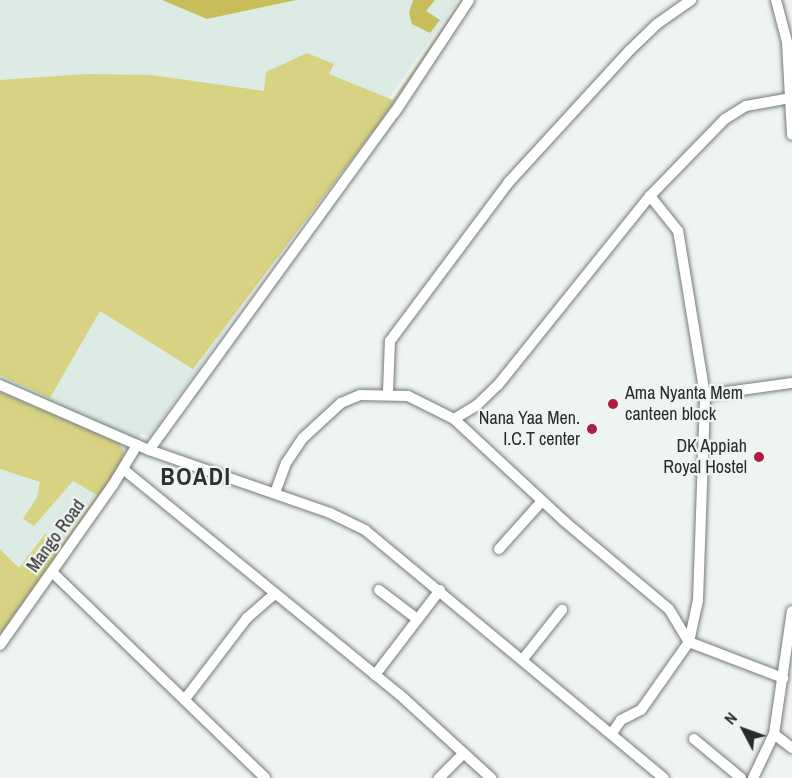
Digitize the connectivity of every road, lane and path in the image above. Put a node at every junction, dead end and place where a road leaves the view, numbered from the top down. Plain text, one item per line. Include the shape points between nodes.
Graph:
1 (469, 0) edge
2 (691, 0) edge
3 (776, 0) edge
4 (791, 98) edge
5 (792, 135) edge
6 (651, 196) junction
7 (792, 384) edge
8 (0, 385) edge
9 (388, 392) junction
10 (705, 395) junction
11 (454, 419) junction
12 (137, 445) junction
13 (149, 450) junction
14 (123, 469) junction
15 (275, 493) junction
16 (542, 501) junction
17 (498, 549) dead end
18 (52, 572) junction
19 (379, 590) dead end
20 (440, 590) junction
21 (273, 594) junction
22 (562, 610) dead end
23 (792, 611) edge
24 (417, 619) junction
25 (689, 642) junction
26 (0, 645) edge
27 (523, 659) junction
28 (375, 675) junction
29 (783, 678) junction
30 (185, 699) junction
31 (612, 733) junction
32 (774, 734) junction
33 (694, 739) dead end
34 (792, 748) edge
35 (464, 753) junction
36 (265, 778) edge
37 (439, 778) edge
38 (491, 778) edge
39 (664, 778) edge
40 (741, 778) edge
41 (753, 778) edge

1 - 13 street via 395,112
2 - 9 street via 630,50 508,183 390,341
3 - 4 street via 787,42
4 - 5 street
4 - 6 street via 759,102 734,112
6 - 10 street via 672,219 680,238
6 - 11 street via 498,385
7 - 10 street
8 - 12 street
9 - 11 street via 430,404
9 - 15 street via 360,395 326,415 286,463
10 - 25 street via 699,589
11 - 16 street
12 - 13 street
12 - 14 street, Mango Road
13 - 15 street
14 - 18 street, Mango Road
14 - 21 street
15 - 20 street via 364,530
16 - 17 street
16 - 25 street via 669,609
18 - 26 street, Mango Road
18 - 30 street
19 - 24 street
20 - 24 street
20 - 27 street
21 - 28 street
21 - 30 street via 247,618
22 - 27 street
23 - 29 street
24 - 28 street
25 - 29 street
25 - 31 street via 641,710 621,720
27 - 31 street
28 - 35 street
29 - 32 street
30 - 36 street
31 - 39 street
32 - 34 street
32 - 41 street
33 - 40 street
35 - 37 street
35 - 38 street

